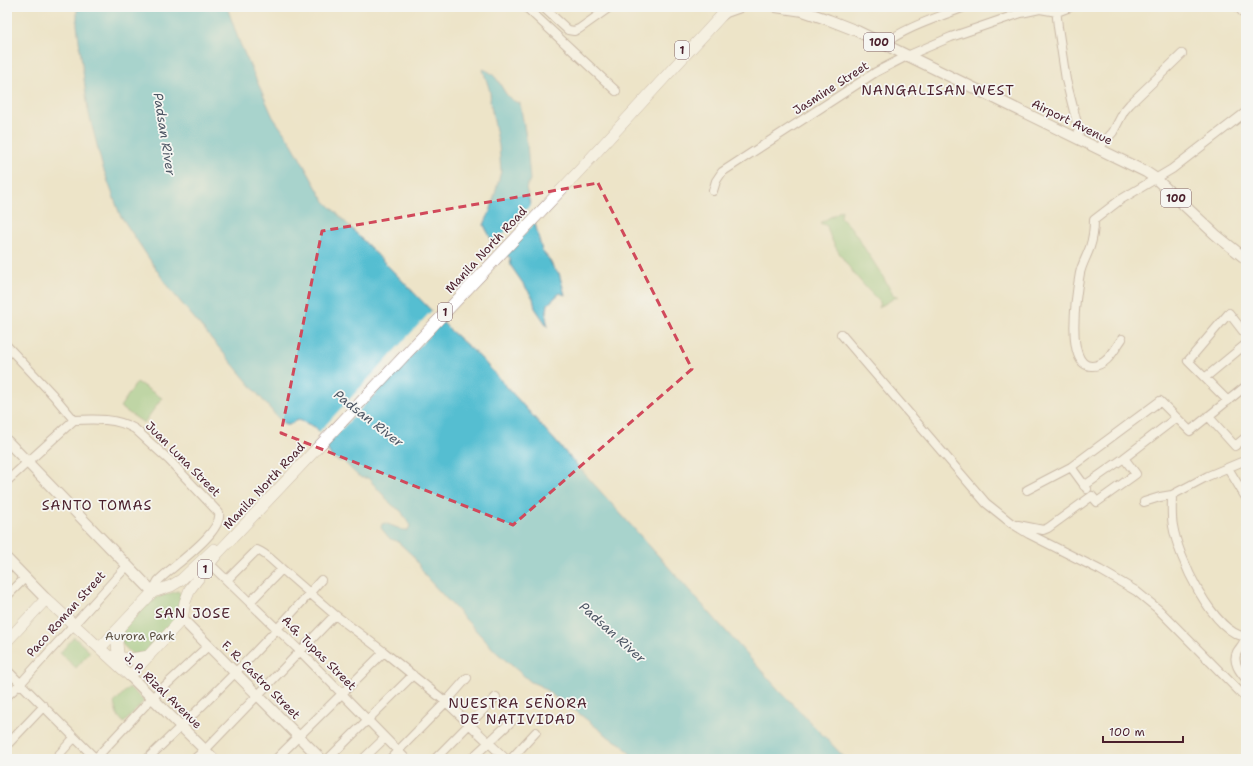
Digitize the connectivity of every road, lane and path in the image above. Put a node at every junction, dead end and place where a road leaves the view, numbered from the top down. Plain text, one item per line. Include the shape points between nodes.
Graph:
1 (526, 7) edge
2 (543, 7) edge
3 (610, 7) edge
4 (740, 7) edge
5 (776, 7) edge
6 (964, 7) edge
7 (1070, 7) edge
8 (1238, 7) edge
9 (792, 8) edge
10 (723, 9) edge
11 (1056, 9) edge
12 (1246, 16) edge
13 (884, 44) junction
14 (1182, 54) dead end
15 (907, 56) junction
16 (616, 91) dead end
17 (1246, 112) edge
18 (1078, 139) junction
19 (1098, 149) junction
20 (1155, 178) junction
21 (713, 191) dead end
22 (1246, 259) edge
23 (841, 334) dead end
24 (1246, 335) edge
25 (1122, 339) dead end
26 (1246, 344) edge
27 (7, 346) edge
28 (1206, 377) junction
29 (1246, 386) edge
30 (1228, 401) junction
31 (1208, 416) junction
32 (1176, 418) junction
33 (74, 420) junction
34 (1246, 437) edge
35 (7, 441) edge
36 (1124, 458) junction
37 (1246, 460) edge
38 (26, 462) junction
39 (1071, 467) junction
40 (1228, 468) junction
41 (7, 481) edge
42 (1084, 486) junction
43 (1027, 490) dead end
44 (1172, 495) junction
45 (1092, 496) junction
46 (1246, 498) edge
47 (1144, 502) dead end
48 (1011, 523) junction
49 (240, 526) junction
50 (195, 550) junction
51 (203, 558) dead end
52 (8, 563) edge
53 (127, 566) junction
54 (213, 567) dead end
55 (282, 569) junction
56 (26, 578) junction
57 (227, 580) junction
58 (321, 580) dead end
59 (152, 592) junction
60 (309, 594) junction
61 (7, 596) edge
62 (46, 599) junction
63 (250, 602) junction
64 (335, 615) junction
65 (182, 619) junction
66 (73, 624) junction
67 (119, 628) junction
68 (277, 629) junction
69 (1246, 637) edge
70 (7, 641) edge
71 (208, 646) junction
72 (100, 648) junction
73 (300, 651) junction
74 (384, 652) junction
75 (149, 656) junction
76 (115, 660) junction
77 (7, 670) edge
78 (235, 673) junction
79 (413, 675) junction
80 (130, 676) junction
81 (467, 678) dead end
82 (1246, 680) edge
83 (21, 683) junction
84 (342, 693) junction
85 (257, 695) junction
86 (7, 696) edge
87 (496, 697) dead end
88 (152, 698) junction
89 (1246, 698) edge
90 (446, 702) junction
91 (44, 706) junction
92 (514, 719) dead end
93 (368, 720) junction
94 (471, 724) junction
95 (181, 727) junction
96 (536, 732) dead end
97 (298, 736) junction
98 (74, 738) junction
99 (385, 738) junction
100 (489, 742) junction
101 (7, 745) edge
102 (205, 750) junction
103 (398, 751) junction
104 (54, 759) edge
105 (95, 759) edge
106 (147, 759) edge
107 (194, 759) edge
108 (214, 759) edge
109 (276, 759) edge
110 (321, 759) edge
111 (328, 759) edge
112 (363, 759) edge
113 (390, 759) edge
114 (406, 759) edge
115 (435, 759) edge
116 (471, 759) edge
117 (506, 759) edge
118 (512, 759) edge

1 - 16 street
2 - 3 street via 568,30 574,31
4 - 10 main road via 726,12
5 - 9 main road, Airport Avenue / 100
6 - 13 street via 912,28
7 - 11 street, Jasmine Street
8 - 12 street
9 - 13 main road, Airport Avenue / 100 via 829,20
10 - 49 highway, Manila North Road / 1
11 - 15 street, Jasmine Street via 1021,13
11 - 18 street via 1066,80 1079,131
13 - 15 main road, Airport Avenue / 100
14 - 19 street via 1130,104 1113,132
15 - 18 main road, Airport Avenue / 100
15 - 21 street, Jasmine Street via 876,72 722,172
17 - 20 street via 1172,169
18 - 19 main road, Airport Avenue / 100
19 - 20 main road, Airport Avenue / 100
20 - 22 main road, Airport Avenue / 100
20 - 25 street via 1094,220 1092,241 1080,272 1074,326 1079,357 1091,366 1101,364 1109,358
23 - 48 street via 986,503
24 - 28 street via 1230,313 1188,361
26 - 28 street
27 - 33 street
28 - 30 street
29 - 30 street
30 - 31 street
31 - 32 street via 1190,431
31 - 34 street via 1235,446
32 - 36 street
32 - 39 street via 1160,402
33 - 38 street
33 - 50 street, Juan Luna Street via 99,419 135,429 216,508 220,515 218,524
35 - 38 main road
36 - 42 street
36 - 45 street via 1136,474 1097,502
37 - 40 street
38 - 41 street
38 - 53 main road
39 - 42 street
39 - 43 street
40 - 44 street
40 - 46 street
42 - 45 street
44 - 47 street
44 - 69 street via 1173,527 1190,576 1223,626
45 - 48 street via 1043,530
48 - 89 street via 1136,591 1158,609
49 - 59 highway, Manila North Road / 1 via 184,578 171,586
49 - 65 highway, Manila North Road / 1 via 194,582 185,602
50 - 51 street
50 - 59 street, Juan Luna Street via 157,582
52 - 56 main road, J. P. Rizal Avenue
53 - 59 main road
53 - 66 street, Paco Roman Street
54 - 57 street, A.G. Tupas Street
55 - 57 street via 257,550
55 - 60 street
55 - 63 street
56 - 61 street
56 - 62 main road, J. P. Rizal Avenue
57 - 63 street, A.G. Tupas Street
58 - 60 street
59 - 67 highway, Manila North Road / 1
60 - 64 street
60 - 68 street
62 - 66 highway, J. P. Rizal Avenue
62 - 70 highway
63 - 68 street, A.G. Tupas Street
64 - 73 street
64 - 74 street
65 - 71 main road, F. R. Castro Street
65 - 75 highway, Manila North Road / 1
66 - 72 highway, J. P. Rizal Avenue
66 - 83 street, Paco Roman Street
67 - 72 highway, Manila North Road / 1
67 - 76 highway
68 - 73 street, A.G. Tupas Street
68 - 78 street
69 - 82 street via 1236,653 1235,660
71 - 78 main road, F. R. Castro Street
71 - 88 street
72 - 76 highway, J. P. Rizal Avenue
73 - 84 street, A.G. Tupas Street
73 - 85 street
74 - 79 street
74 - 84 street
75 - 76 highway
75 - 80 highway, Manila North Road / 1
76 - 80 highway, J. P. Rizal Avenue
77 - 83 street
78 - 85 main road, F. R. Castro Street
78 - 95 street
79 - 90 street
79 - 93 street
80 - 88 main road, J. P. Rizal Avenue
81 - 90 street
83 - 86 street, Paco Roman Street
83 - 91 street
84 - 93 street, A.G. Tupas Street
84 - 97 street
85 - 97 main road, F. R. Castro Street
85 - 102 street
87 - 94 street
88 - 95 main road, J. P. Rizal Avenue
88 - 105 street
90 - 94 street
90 - 103 street
91 - 98 street
91 - 101 street
92 - 100 street
93 - 99 street, A.G. Tupas Street
93 - 111 street
94 - 100 street
94 - 115 street
95 - 102 main road, J. P. Rizal Avenue
95 - 106 street
96 - 118 street
97 - 109 street
97 - 110 main road, F. R. Castro Street
98 - 104 street
98 - 105 street
99 - 103 street, A.G. Tupas Street
99 - 112 street
100 - 116 street
100 - 117 street
102 - 107 street
102 - 108 main road, J. P. Rizal Avenue
103 - 113 street
103 - 114 street, A.G. Tupas Street

